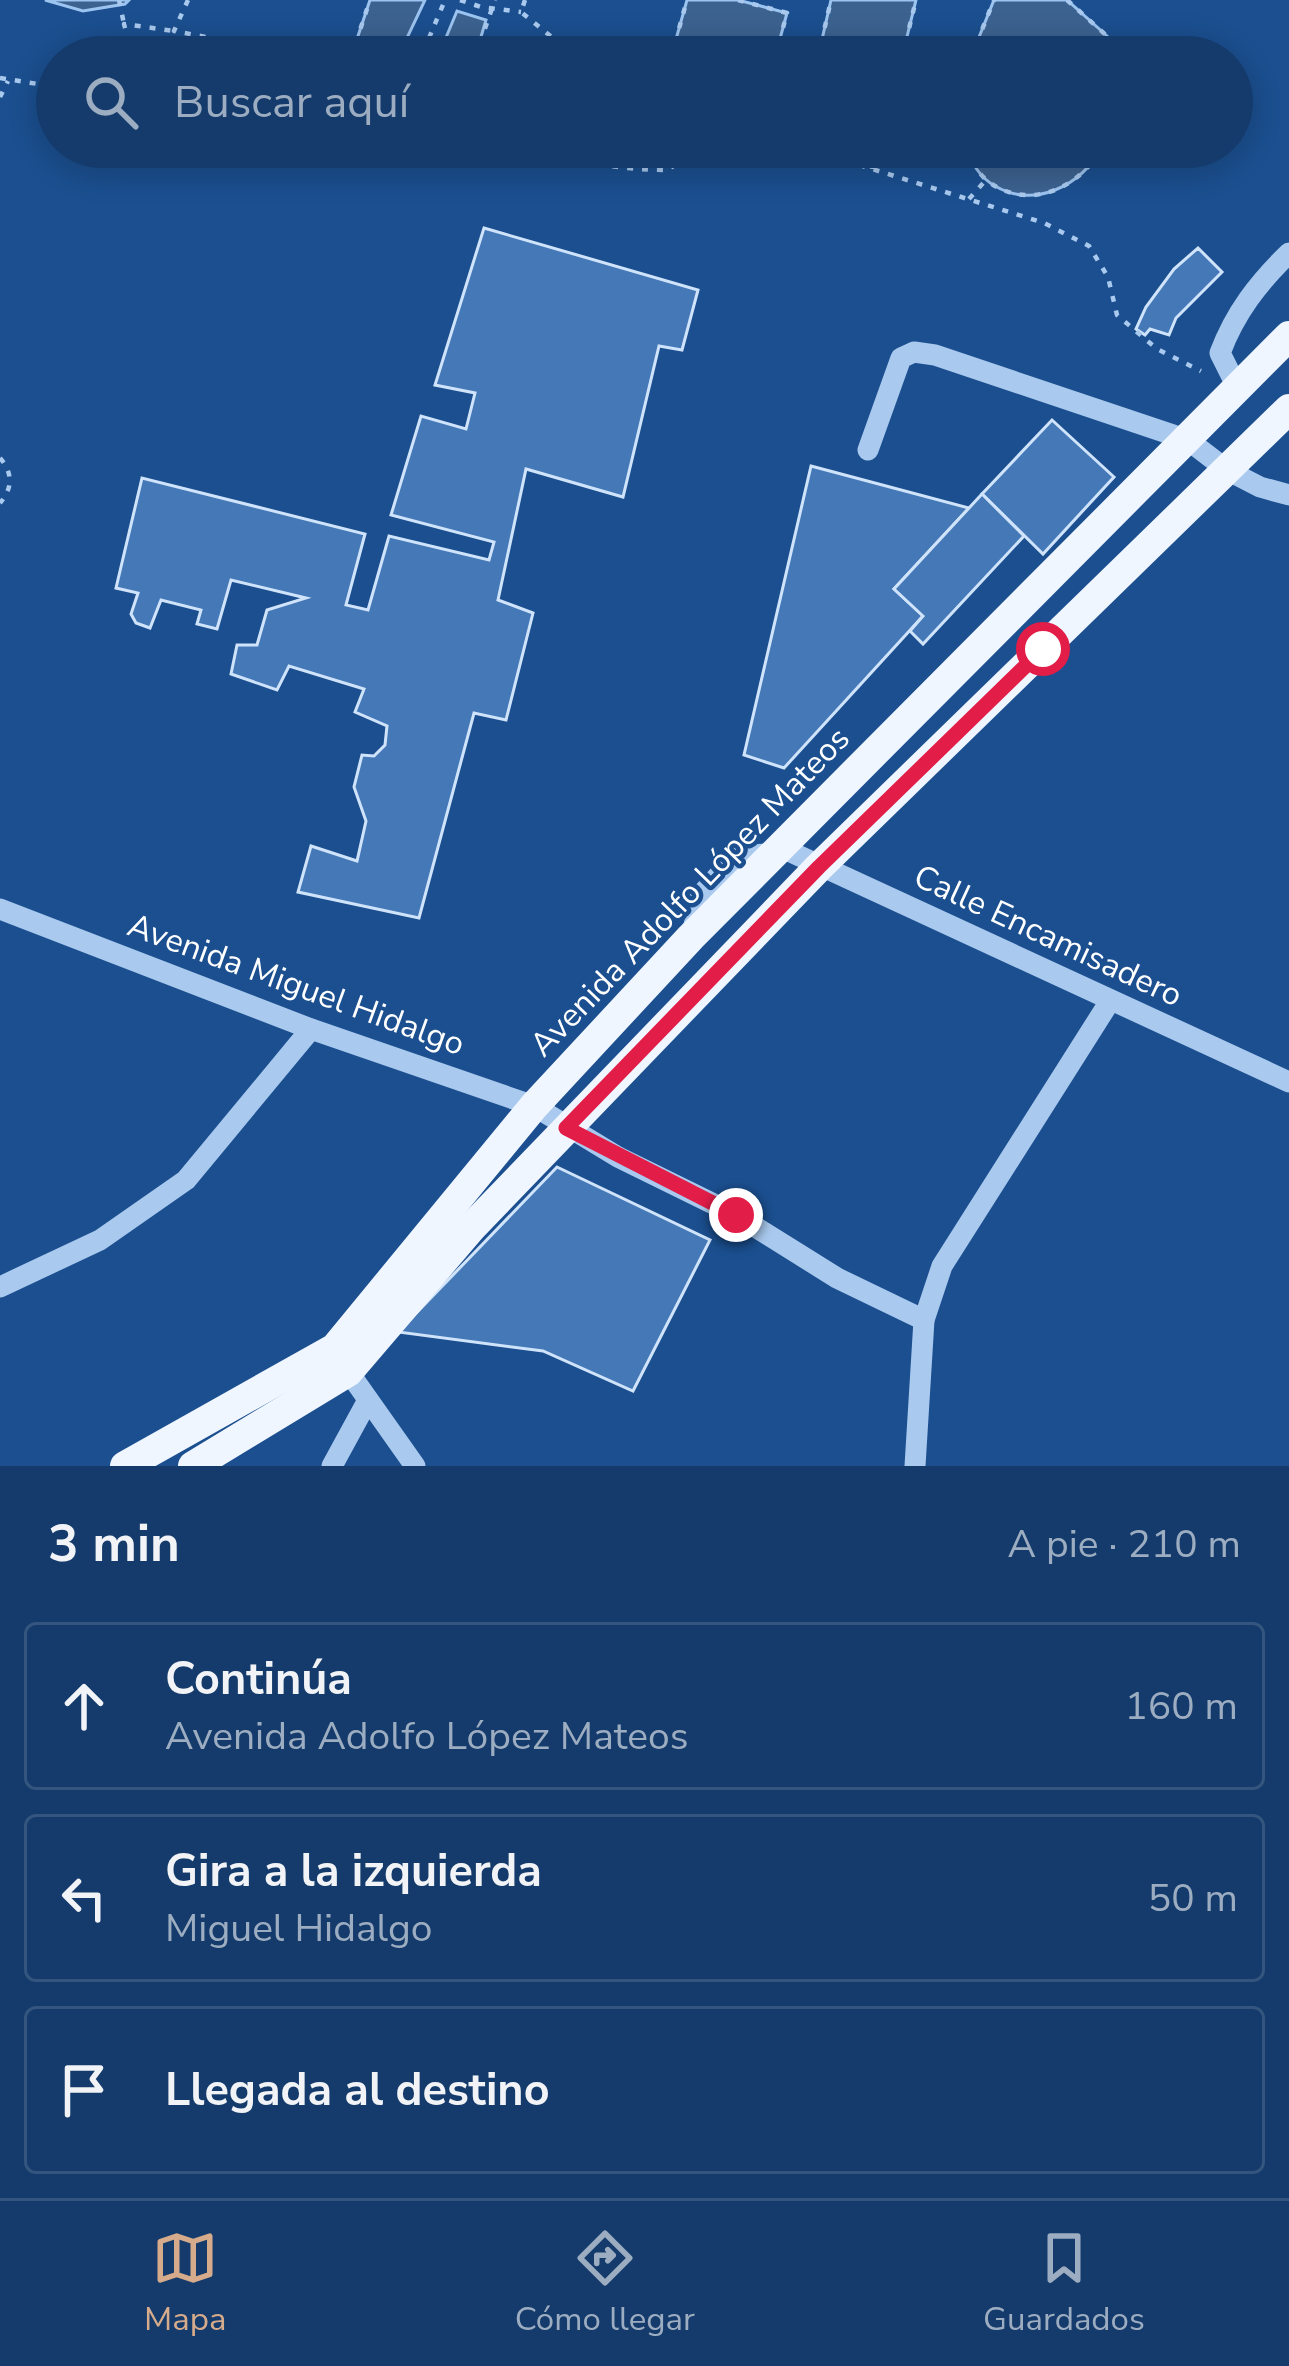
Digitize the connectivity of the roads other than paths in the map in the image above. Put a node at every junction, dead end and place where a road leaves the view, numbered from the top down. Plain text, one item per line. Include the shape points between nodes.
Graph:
1 (1289, 253) edge
2 (1289, 336) edge
3 (1238, 389) junction
4 (1289, 409) edge
5 (1188, 440) junction
6 (868, 450) dead end
7 (1228, 470) junction
8 (1289, 495) edge
9 (777, 851) junction
10 (819, 867) junction
11 (0, 909) edge
12 (1110, 1000) junction
13 (311, 1029) junction
14 (1289, 1082) edge
15 (534, 1106) junction
16 (566, 1128) junction
17 (0, 1287) edge
18 (924, 1319) junction
19 (341, 1360) junction
20 (368, 1400) junction
21 (125, 1466) edge
22 (194, 1466) edge
23 (332, 1466) edge
24 (416, 1466) edge
25 (915, 1466) edge

1 - 3 street via 1231,324 1220,353
2 - 3 main road, Avenida Adolfo López Mateos
3 - 5 main road, Avenida Adolfo López Mateos
4 - 7 main road, Avenida Adolfo López Mateos
5 - 6 street via 914,352 901,358
5 - 7 street
5 - 9 main road, Avenida Adolfo López Mateos
7 - 8 street
7 - 10 main road, Avenida Adolfo López Mateos
9 - 10 street, Calle Encamisadero
9 - 15 main road, Avenida Adolfo López Mateos
10 - 12 street, Calle Encamisadero
10 - 16 main road, Avenida Adolfo López Mateos
11 - 13 street, Avenida Miguel Hidalgo
12 - 14 street, Calle Encamisadero
12 - 18 street via 942,1266
13 - 15 street, Avenida Miguel Hidalgo
13 - 17 street via 185,1180 100,1240
15 - 16 street, Avenida Miguel Hidalgo
15 - 19 main road, Avenida Adolfo López Mateos
16 - 18 street, Avenida Miguel Hidalgo
16 - 19 main road, Avenida Adolfo López Mateos
18 - 25 street
19 - 20 street
19 - 21 main road, Avenida Adolfo López Mateos
19 - 22 main road, Avenida Adolfo López Mateos
20 - 23 street
20 - 24 street

